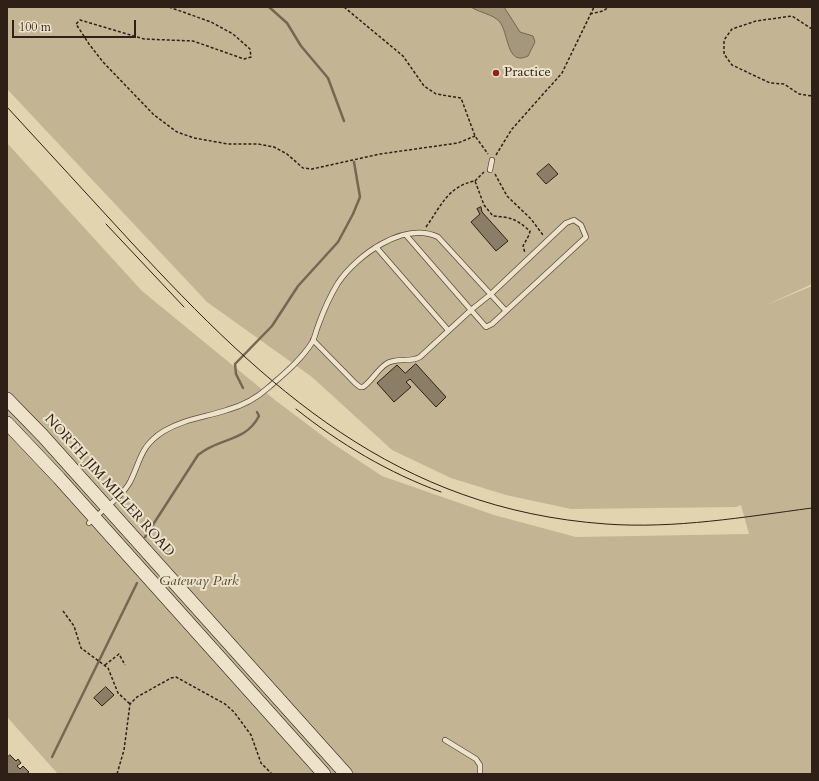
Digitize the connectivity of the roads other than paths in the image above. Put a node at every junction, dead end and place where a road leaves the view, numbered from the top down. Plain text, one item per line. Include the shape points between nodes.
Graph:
1 (492, 160) road end
2 (490, 170) road end
3 (406, 235) junction
4 (376, 247) junction
5 (491, 294) junction
6 (471, 310) junction
7 (506, 311) junction
8 (448, 330) junction
9 (313, 340) junction
10 (7, 399) edge
11 (7, 423) edge
12 (107, 507) junction
13 (92, 520) junction
14 (313, 737) junction
15 (445, 740) dead end
16 (301, 748) junction
17 (324, 774) edge
18 (346, 774) edge
19 (480, 774) edge

1 - 2 lane
3 - 4 lane
3 - 5 lane via 422,232 438,237
3 - 6 lane
4 - 8 lane
4 - 9 lane via 360,259 338,283
5 - 6 lane
5 - 7 lane
5 - 7 lane via 566,223 574,220 581,225 586,237
6 - 7 lane via 486,327
6 - 8 lane
8 - 9 lane via 420,357 413,361 387,363 363,387 355,383
9 - 12 lane via 288,370 248,401 228,410 176,424 163,431 143,450 130,482
10 - 12 main road, NORTH JIM MILLER ROAD
11 - 13 main road
12 - 13 lane
12 - 14 main road, NORTH JIM MILLER ROAD
13 - 16 main road
14 - 16 main road
14 - 18 main road, NORTH JIM MILLER ROAD
15 - 19 lane via 476,759 480,765
16 - 17 main road

